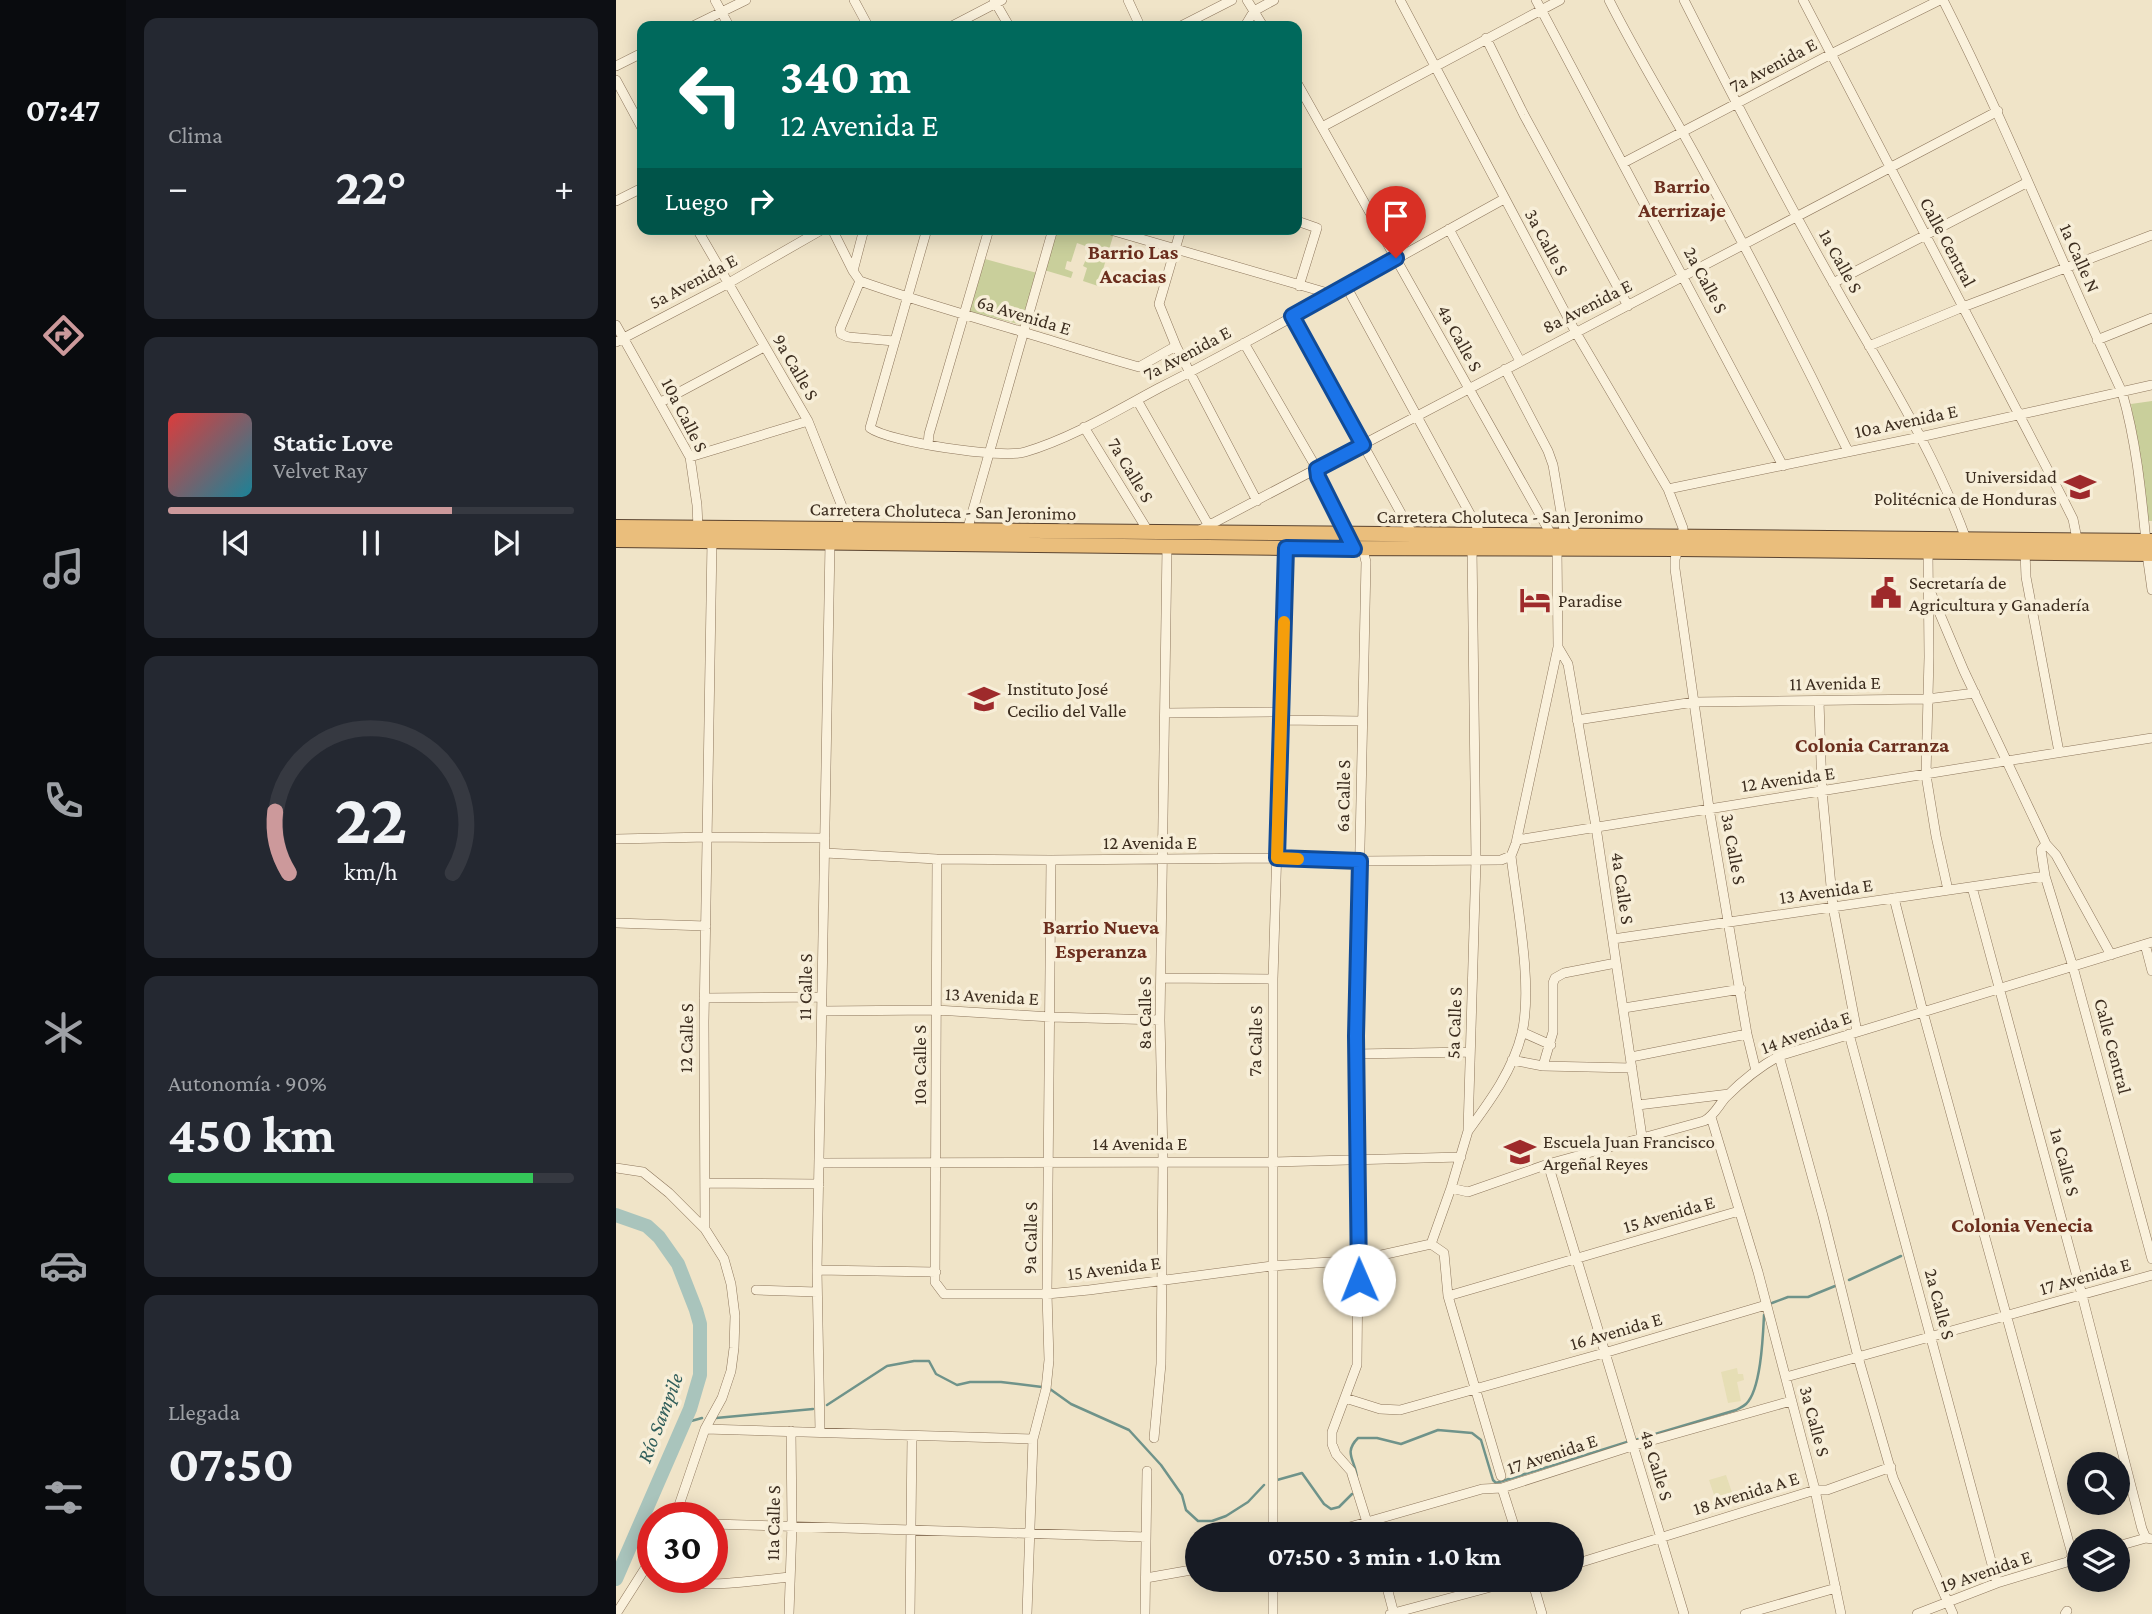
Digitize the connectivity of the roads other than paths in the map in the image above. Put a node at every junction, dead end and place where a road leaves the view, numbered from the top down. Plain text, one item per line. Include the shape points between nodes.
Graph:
1 (715, 0) edge
2 (746, 0) edge
3 (854, 0) edge
4 (1128, 0) edge
5 (1231, 0) edge
6 (1247, 0) edge
7 (1274, 0) edge
8 (1400, 0) edge
9 (1560, 0) edge
10 (1609, 0) edge
11 (1684, 0) edge
12 (1803, 0) edge
13 (1942, 0) edge
14 (997, 1) edge
15 (1539, 4) edge
16 (1254, 11) junction
17 (722, 12) junction
18 (703, 21) edge
19 (726, 21) edge
20 (865, 21) edge
21 (961, 21) edge
22 (1007, 21) edge
23 (1138, 21) edge
24 (1191, 21) edge
25 (1248, 21) edge
26 (1261, 21) edge
27 (1486, 38) junction
28 (1831, 54) junction
29 (637, 56) edge
30 (616, 66) edge
31 (1434, 66) junction
32 (616, 80) edge
33 (1302, 92) edge
34 (1737, 104) junction
35 (1998, 111) junction
36 (637, 119) edge
37 (1322, 127) junction
38 (1683, 133) junction
39 (1623, 163) junction
40 (1889, 168) junction
41 (2028, 182) junction
42 (637, 190) edge
43 (1504, 199) junction
44 (616, 201) edge
45 (1796, 217) junction
46 (1302, 223) edge
47 (1449, 229) junction
48 (1924, 234) junction
49 (700, 235) edge
50 (813, 235) edge
51 (835, 235) edge
52 (862, 235) edge
53 (925, 235) edge
54 (987, 235) edge
55 (1051, 235) edge
56 (1126, 235) edge
57 (1179, 235) edge
58 (2152, 235) edge
59 (1743, 245) junction
60 (1175, 250) junction
61 (1396, 258) junction
62 (2065, 269) junction
63 (853, 271) junction
64 (1684, 276) junction
65 (860, 281) junction
66 (1833, 283) junction
67 (727, 284) junction
68 (1299, 286) junction
69 (1346, 286) junction
70 (1331, 295) junction
71 (906, 298) junction
72 (1628, 306) junction
73 (1962, 307) junction
74 (964, 315) junction
75 (1292, 316) junction
76 (2152, 318) edge
77 (616, 325) edge
78 (1575, 331) junction
79 (1023, 332) junction
80 (620, 340) edge
81 (2098, 340) junction
82 (894, 341) junction
83 (1244, 343) junction
84 (1176, 346) junction
85 (1869, 346) junction
86 (764, 347) junction
87 (1520, 361) junction
88 (1505, 369) junction
89 (1190, 373) junction
90 (2152, 385) edge
91 (1468, 390) junction
92 (2122, 392) junction
93 (1137, 400) junction
94 (661, 402) junction
95 (2018, 414) junction
96 (1417, 417) junction
97 (808, 421) junction
98 (1084, 427) junction
99 (1920, 437) junction
100 (928, 444) junction
101 (1363, 445) junction
102 (1848, 451) junction
103 (989, 452) junction
104 (690, 457) junction
105 (1783, 466) junction
106 (1317, 469) junction
107 (1668, 489) junction
108 (1257, 501) junction
109 (1209, 526) junction
110 (616, 527) edge
111 (698, 528) junction
112 (851, 529) junction
113 (967, 531) junction
114 (1148, 531) junction
115 (1193, 533) junction
116 (1413, 536) junction
117 (1482, 536) junction
118 (1966, 539) junction
119 (616, 540) edge
120 (1558, 540) junction
121 (712, 541) junction
122 (830, 542) junction
123 (1681, 542) junction
124 (1355, 544) junction
125 (2078, 546) junction
126 (1167, 547) junction
127 (2149, 547) edge
128 (1286, 548) junction
129 (1472, 548) junction
130 (1928, 552) junction
131 (2025, 552) junction
132 (1928, 586) junction
133 (2152, 590) edge
134 (1558, 647) junction
135 (1975, 694) junction
136 (1927, 699) junction
137 (1819, 701) junction
138 (1694, 702) junction
139 (1165, 713) junction
140 (1280, 716) junction
141 (1577, 720) junction
142 (1362, 721) junction
143 (2152, 738) edge
144 (2059, 752) junction
145 (2007, 760) junction
146 (1926, 775) junction
147 (1822, 791) junction
148 (1709, 808) junction
149 (1596, 827) junction
150 (708, 837) junction
151 (825, 838) junction
152 (616, 839) edge
153 (1517, 840) junction
154 (2046, 844) junction
155 (825, 853) junction
156 (1277, 858) junction
157 (1506, 858) junction
158 (937, 859) junction
159 (1162, 859) junction
160 (1051, 860) junction
161 (1476, 860) junction
162 (1360, 861) junction
163 (2045, 876) junction
164 (1972, 887) junction
165 (1948, 890) junction
166 (1894, 898) junction
167 (1833, 907) junction
168 (1729, 922) junction
169 (616, 923) edge
170 (706, 926) junction
171 (1612, 939) junction
172 (2148, 943) edge
173 (2111, 955) junction
174 (1616, 963) junction
175 (2073, 967) junction
176 (2152, 971) edge
177 (1161, 978) junction
178 (1273, 979) junction
179 (1741, 989) junction
180 (2000, 989) junction
181 (822, 997) junction
182 (704, 998) junction
183 (1624, 1008) junction
184 (936, 1010) junction
185 (822, 1011) junction
186 (1923, 1012) junction
187 (1051, 1017) junction
188 (1160, 1020) junction
189 (1522, 1032) junction
190 (1853, 1033) junction
191 (1747, 1034) junction
192 (1551, 1045) junction
193 (1470, 1052) junction
194 (1356, 1054) junction
195 (1779, 1056) junction
196 (1631, 1057) junction
197 (1512, 1060) junction
198 (1543, 1066) junction
199 (1632, 1068) junction
200 (1756, 1071) junction
201 (1729, 1094) junction
202 (1638, 1105) junction
203 (1712, 1117) junction
204 (1468, 1131) junction
205 (1642, 1137) junction
206 (1461, 1157) junction
207 (1163, 1160) junction
208 (1359, 1160) junction
209 (1049, 1161) junction
210 (1273, 1161) junction
211 (936, 1162) junction
212 (819, 1163) junction
213 (1548, 1164) junction
214 (616, 1168) edge
215 (705, 1183) junction
216 (819, 1184) junction
217 (1451, 1188) junction
218 (1739, 1211) junction
219 (705, 1229) junction
220 (1430, 1244) junction
221 (1575, 1259) junction
222 (2152, 1259) edge
223 (1359, 1260) junction
224 (1272, 1266) junction
225 (817, 1269) junction
226 (936, 1272) junction
227 (2152, 1275) edge
228 (1162, 1280) junction
229 (756, 1290) dead end
230 (817, 1292) junction
231 (1047, 1294) junction
232 (2082, 1295) junction
233 (1448, 1296) junction
234 (1766, 1305) junction
235 (2006, 1317) junction
236 (1931, 1338) junction
237 (1604, 1353) junction
238 (1858, 1357) junction
239 (1786, 1377) junction
240 (1475, 1389) junction
241 (1345, 1398) junction
242 (1791, 1401) junction
243 (705, 1429) junction
244 (791, 1432) junction
245 (820, 1432) junction
246 (912, 1437) junction
247 (1154, 1438) dead end
248 (1033, 1439) junction
249 (1632, 1446) junction
250 (1891, 1467) junction
251 (1147, 1471) dead end
252 (1502, 1476) dead end
253 (1502, 1488) junction
254 (1815, 1490) junction
255 (680, 1502) edge
256 (1367, 1521) junction
257 (1273, 1522) edge
258 (1364, 1522) edge
259 (1513, 1522) edge
260 (728, 1524) edge
261 (792, 1525) junction
262 (910, 1531) junction
263 (1029, 1534) junction
264 (2147, 1535) edge
265 (1146, 1537) junction
266 (2067, 1537) edge
267 (1661, 1538) junction
268 (2130, 1541) edge
269 (1584, 1561) edge
270 (2067, 1561) edge
271 (1185, 1571) edge
272 (790, 1577) junction
273 (1146, 1578) junction
274 (637, 1581) edge
275 (728, 1582) edge
276 (1997, 1583) junction
277 (1836, 1588) junction
278 (1273, 1592) edge
279 (1388, 1592) edge
280 (1473, 1592) edge
281 (1536, 1592) edge
282 (1948, 1603) junction
283 (616, 1614) edge
284 (789, 1614) edge
285 (910, 1614) edge
286 (1027, 1614) edge
287 (1144, 1614) edge
288 (1273, 1614) edge
289 (1393, 1614) edge
290 (1542, 1614) edge
291 (1684, 1614) edge
292 (1745, 1614) edge
293 (1841, 1614) edge
294 (1917, 1614) edge
295 (1953, 1614) edge

1 - 17 street
2 - 17 street
3 - 20 street
4 - 23 street
5 - 24 street
6 - 16 street
7 - 16 street
8 - 31 street, 3a Calle S
9 - 15 street
10 - 38 street
11 - 34 street, 1a Calle S
12 - 28 street, Calle Central
13 - 28 street, 7a Avenida E
13 - 35 street, 1a Calle N
14 - 21 street
14 - 22 street
15 - 27 street
15 - 39 street, 2a Calle S
16 - 25 street
16 - 26 street
17 - 18 street
17 - 19 street
27 - 31 street
27 - 72 street
28 - 34 street, 7a Avenida E
28 - 40 street, Calle Central
29 - 30 street
31 - 37 street
31 - 43 street, 3a Calle S
32 - 36 street
33 - 37 street, 4a Calle S
34 - 38 street, 7a Avenida E
34 - 45 street, 1a Calle S
35 - 40 street, 8a Avenida E
35 - 41 street, 1a Calle N
37 - 61 street, 4a Calle S
38 - 39 street, 7a Avenida E
38 - 59 street
39 - 64 street, 2a Calle S
40 - 45 street, 8a Avenida E
40 - 48 street, Calle Central
41 - 48 street
41 - 62 street, 1a Calle N
42 - 44 street
43 - 47 street, 7a Avenida E
43 - 78 street, 3a Calle S
45 - 59 street, 8a Avenida E
45 - 66 street, 1a Calle S
46 - 68 street via 1317,228
47 - 61 street, 7a Avenida E
47 - 87 street
48 - 66 street
48 - 73 street, Calle Central
49 - 67 street, 9a Calle S
50 - 67 street, 5a Avenida E
51 - 63 street
52 - 63 street
53 - 71 street
54 - 74 street
55 - 79 street
56 - 60 street
57 - 60 street
58 - 62 street
59 - 64 street, 8a Avenida E
59 - 102 street
60 - 68 street
60 - 84 street via 1159,304
61 - 69 street, 7a Avenida E
61 - 91 street, 4a Calle S
62 - 73 street
62 - 81 street, 1a Calle N
63 - 65 street
64 - 72 street, 8a Avenida E
64 - 105 street, 2a Calle S
65 - 71 street, 6a Avenida E
65 - 82 street via 841,334
66 - 85 street, 1a Calle S
67 - 80 street, 5a Avenida E
67 - 86 street, 9a Calle S
68 - 70 street
69 - 70 street, 7a Avenida E
69 - 96 street
70 - 75 street, 7a Avenida E
71 - 74 street, 6a Avenida E
71 - 82 street
72 - 78 street, 8a Avenida E
73 - 85 street
73 - 95 street, Calle Central
74 - 79 street, 6a Avenida E
74 - 100 street
75 - 83 street, 7a Avenida E
75 - 101 street
76 - 81 street
77 - 80 street, 10a Calle S
78 - 87 street, 8a Avenida E
78 - 107 street, 3a Calle S
79 - 84 street, 6a Avenida E via 1139,367
79 - 103 street
80 - 94 street, 10a Calle S
81 - 92 street, 1a Calle N
82 - 100 street, 7a Avenida E via 871,430
83 - 89 street, 7a Avenida E
83 - 106 street
84 - 89 street
85 - 99 street, 1a Calle S
86 - 94 street
86 - 97 street, 9a Calle S
87 - 88 street, 8a Avenida E
88 - 91 street, 8a Avenida E
88 - 120 street via 1553,465
89 - 93 street, 7a Avenida E
89 - 108 street
90 - 92 street, 10a Avenida E
91 - 96 street, 8a Avenida E
91 - 120 street, 4a Calle S
92 - 95 street, 10a Avenida E
92 - 127 street, 1a Calle N
93 - 98 street, 7a Avenida E
93 - 109 street
94 - 104 street, 10a Calle S
95 - 99 street, 10a Avenida E
95 - 125 street, Calle Central via 2073,519
96 - 101 street, 8a Avenida E
96 - 117 street
97 - 104 street
97 - 112 street, 9a Calle S
98 - 103 street, 7a Avenida E via 1023,453
98 - 114 street, 7a Calle S
99 - 102 street, 10a Avenida E
99 - 118 street, 1a Calle S
100 - 103 street, 7a Avenida E
101 - 106 street, 8a Avenida E
101 - 116 street
102 - 105 street, 10a Avenida E
103 - 113 street
104 - 111 street, 10a Calle S
105 - 107 street, 10a Avenida E
106 - 108 street, 8a Avenida E
106 - 124 street
107 - 123 street, 3a Calle S via 1681,520
108 - 109 street, 8a Avenida E
109 - 115 street, 8a Avenida E
110 - 111 highway, Carretera Choluteca - San Jeronimo
111 - 112 highway, Carretera Choluteca - San Jeronimo
112 - 113 highway, Carretera Choluteca - San Jeronimo
113 - 114 highway, Carretera Choluteca - San Jeronimo
114 - 115 highway, Carretera Choluteca - San Jeronimo
115 - 124 highway, Carretera Choluteca - San Jeronimo
116 - 117 highway, Carretera Choluteca - San Jeronimo
116 - 124 highway, Carretera Choluteca - San Jeronimo
117 - 120 highway, Carretera Choluteca - San Jeronimo
118 - 123 highway, Carretera Choluteca - San Jeronimo
118 - 125 highway, Carretera Choluteca - San Jeronimo
119 - 121 highway, Carretera Choluteca - San Jeronimo
120 - 123 highway, Carretera Choluteca - San Jeronimo
120 - 129 highway, Carretera Choluteca - San Jeronimo
120 - 134 street, 4a Calle S
121 - 122 highway, Carretera Choluteca - San Jeronimo
121 - 150 street, 12 Calle S
122 - 126 highway, Carretera Choluteca - San Jeronimo
122 - 151 street, 11 Calle S
123 - 130 highway, Carretera Choluteca - San Jeronimo
123 - 138 street, 3a Calle S via 1675,569
124 - 128 highway, Carretera Choluteca - San Jeronimo
124 - 129 highway, Carretera Choluteca - San Jeronimo
124 - 142 street, 6a Calle S via 1366,562
125 - 127 highway, Carretera Choluteca - San Jeronimo
125 - 131 highway, Carretera Choluteca - San Jeronimo
126 - 128 highway, Carretera Choluteca - San Jeronimo
126 - 139 street, 8a Calle S
127 - 133 street, 1a Calle N
128 - 140 street, 7a Calle S
129 - 161 street, 5a Calle S
130 - 131 highway, Carretera Choluteca - San Jeronimo
130 - 132 street
131 - 144 street
132 - 135 street, Calle Central
132 - 136 street
134 - 141 street, 4a Calle S via 1568,664
134 - 153 street, 4a Calle S
135 - 136 street, 11 Avenida E
135 - 145 street, Calle Central
136 - 137 street, 11 Avenida E
136 - 146 street
137 - 138 street, 11 Avenida E
137 - 147 street, 2a Calle S
138 - 141 street, 11 Avenida E
138 - 148 street, 3a Calle S
139 - 140 street
139 - 159 street, 8a Calle S
140 - 142 street
140 - 156 street, 7a Calle S
141 - 149 street, 4a Calle S
142 - 162 street, 6a Calle S
143 - 144 street, 12 Avenida E
144 - 145 street, 12 Avenida E
145 - 146 street, 12 Avenida E
145 - 154 street, Calle Central
146 - 147 street, 12 Avenida E
146 - 165 street
147 - 148 street, 12 Avenida E
147 - 167 street, 2a Calle S
148 - 149 street, 12 Avenida E
148 - 168 street, 3a Calle S
149 - 153 street, 12 Avenida E
149 - 171 street, 4a Calle S
150 - 151 street
150 - 152 street
150 - 170 street, 12 Calle S
151 - 155 street, 11 Calle S
153 - 157 street, 4a Calle S
154 - 163 street, Calle Central via 2041,850
154 - 173 street, Calle Central
155 - 158 street, 12 Avenida E
155 - 181 street, 11 Calle S
156 - 159 street, 12 Avenida E
156 - 162 street, 12 Avenida E
156 - 178 street, 7a Calle S
157 - 161 street, 12 Avenida E
157 - 189 street via 1523,957
158 - 160 street, 12 Avenida E
158 - 184 street, 10a Calle S
159 - 160 street, 12 Avenida E
159 - 177 street, 8a Calle S
160 - 187 street, 9a Calle S
161 - 162 street, 12 Avenida E
161 - 193 street, 5a Calle S
162 - 194 street, 6a Calle S
163 - 164 street, 13 Avenida E
163 - 175 street, Calle Central
164 - 165 street, 13 Avenida E
164 - 180 street, 1a Calle S
165 - 166 street, 13 Avenida E
166 - 167 street, 13 Avenida E
166 - 186 street
167 - 168 street, 13 Avenida E
167 - 190 street, 2a Calle S
168 - 171 street, 13 Avenida E
168 - 179 street, 3a Calle S
169 - 170 street
170 - 182 street, 12 Calle S
171 - 174 street, 4a Calle S
172 - 173 street, 14 Avenida E
172 - 176 street
173 - 175 street, 14 Avenida E
174 - 183 street, 4a Calle S
174 - 192 street via 1555,978
175 - 180 street, 14 Avenida E
175 - 222 street, Calle Central
177 - 178 street
177 - 188 street, 8a Calle S
178 - 210 street, 7a Calle S
179 - 183 street
179 - 191 street, 3a Calle S
180 - 186 street, 14 Avenida E
180 - 232 street, 1a Calle S
181 - 182 street
181 - 185 street, 11 Calle S
182 - 215 street, 12 Calle S
183 - 196 street, 4a Calle S
184 - 185 street, 13 Avenida E
184 - 187 street, 13 Avenida E
184 - 211 street, 10a Calle S
185 - 212 street, 11 Calle S
186 - 190 street, 14 Avenida E
186 - 235 street
187 - 188 street, 13 Avenida E
187 - 209 street, 9a Calle S
188 - 207 street, 8a Calle S
189 - 192 street
189 - 197 street
190 - 195 street, 14 Avenida E
190 - 236 street, 2a Calle S
191 - 196 street
191 - 200 street, 3a Calle S
192 - 198 street
193 - 194 street
193 - 204 street, 5a Calle S
194 - 208 street, 6a Calle S
195 - 200 street, 14 Avenida E
195 - 238 street
196 - 199 street, 4a Calle S
197 - 198 street
197 - 204 street via 1496,1094
198 - 199 street
199 - 202 street, 4a Calle S
200 - 201 street, 14 Avenida E
201 - 202 street
201 - 203 street, 14 Avenida E
202 - 205 street, 4a Calle S
203 - 205 street
203 - 218 street, 3a Calle S
204 - 206 street, 5a Calle S
205 - 213 street
206 - 208 street, 14 Avenida E
206 - 217 street, 5a Calle S
207 - 209 street, 14 Avenida E
207 - 210 street, 14 Avenida E
207 - 228 street, 8a Calle S
208 - 210 street, 14 Avenida E
208 - 223 street, 6a Calle S
209 - 211 street, 14 Avenida E
209 - 231 street, 9a Calle S
210 - 224 street, 7a Calle S
211 - 212 street, 14 Avenida E
211 - 226 street, 10a Calle S
212 - 216 street, 11 Calle S
213 - 217 street via 1468,1192
213 - 221 street, 4a Calle S
214 - 219 street via 643,1172
215 - 216 street
215 - 219 street, 12 Calle S
216 - 225 street, 11 Calle S
217 - 220 street, 5a Calle S
218 - 221 street, 15 Avenida E
218 - 234 street, 3a Calle S
219 - 243 street via 724,1259 734,1316 731,1371
220 - 223 street, 15 Avenida E
220 - 233 street via 1444,1253
221 - 233 street, 15 Avenida E
221 - 237 street, 4a Calle S
223 - 224 street, 15 Avenida E
223 - 241 street, 6a Calle S via 1357,1364
224 - 228 street, 15 Avenida E
224 - 257 street, 7a Calle S
225 - 226 street
225 - 230 street, 11 Calle S
226 - 231 street, 15 Avenida E via 935,1282 944,1294
227 - 232 street, 17 Avenida E
228 - 231 street, 15 Avenida E
228 - 247 street, 8a Calle S
229 - 230 street
230 - 245 street, 11 Calle S
231 - 248 street, 9a Calle S via 1049,1360
232 - 235 street, 17 Avenida E
232 - 264 street, 1a Calle S
233 - 240 street
234 - 237 street, 16 Avenida E
234 - 239 street, 3a Calle S
235 - 236 street, 17 Avenida E
235 - 266 street
236 - 238 street, 17 Avenida E
236 - 276 street, 2a Calle S
237 - 240 street, 16 Avenida E
237 - 249 street, 4a Calle S
238 - 239 street, 17 Avenida E
238 - 250 street
239 - 242 street, 3a Calle S
240 - 241 street, 16 Avenida E via 1400,1410
240 - 252 street
241 - 256 street, 6a Calle S via 1332,1444 1351,1471
242 - 249 street, 17 Avenida E
242 - 254 street, 3a Calle S
243 - 244 street
243 - 255 street
244 - 245 street
244 - 261 street, 11a Calle S
245 - 246 street
246 - 248 street
246 - 262 street
248 - 263 street, 9a Calle S
249 - 253 street, 17 Avenida E
249 - 267 street, 4a Calle S
250 - 254 street, 18 Avenida A E
250 - 282 street
251 - 265 street
253 - 256 street, 17 Avenida E via 1482,1489
253 - 259 street
254 - 267 street, 18 Avenida A E
254 - 277 street, 3a Calle S
256 - 258 street, 17 Avenida E
260 - 261 street
261 - 262 street
261 - 272 street, 11a Calle S
262 - 263 street
262 - 285 street
263 - 265 street
263 - 286 street, 9a Calle S
264 - 268 street
265 - 273 street
267 - 269 street, 18 Avenida A E
267 - 291 street, 4a Calle S
270 - 276 street, 19 Avenida E
271 - 273 street
272 - 275 street
272 - 284 street, 11a Calle S
273 - 287 street
274 - 283 street
276 - 282 street, 19 Avenida E
277 - 292 street
277 - 293 street, 3a Calle S
278 - 288 street
279 - 289 street
280 - 289 street
281 - 290 street
282 - 294 street, 19 Avenida E
282 - 295 street

